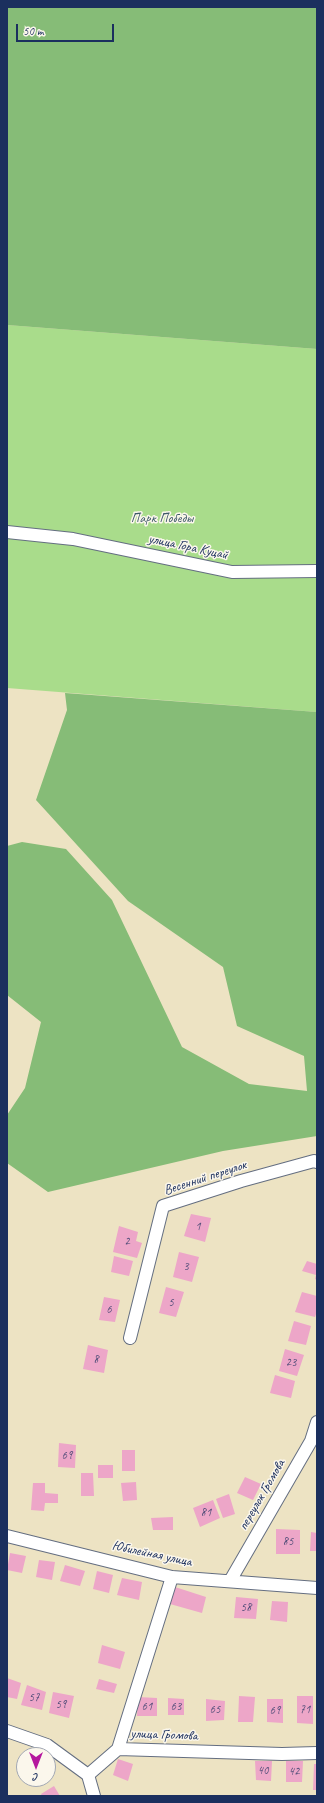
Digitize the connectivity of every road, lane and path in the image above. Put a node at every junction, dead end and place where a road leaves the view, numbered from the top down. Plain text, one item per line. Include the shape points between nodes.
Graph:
1 (7, 532) edge
2 (317, 571) edge
3 (317, 1162) edge
4 (130, 1338) dead end
5 (317, 1422) edge
6 (7, 1536) edge
7 (172, 1577) junction
8 (230, 1581) junction
9 (317, 1588) edge
10 (7, 1731) edge
11 (118, 1749) junction
12 (317, 1754) edge
13 (88, 1775) junction
14 (94, 1796) edge

1 - 2 street, улица Гора Куцай via 74,539 232,572
3 - 4 street, Весенний переулок via 241,1181 163,1206
5 - 8 street, переулок Громова via 311,1441
6 - 7 street, Юбилейная улица
7 - 8 street, Юбилейная улица
7 - 11 street
8 - 9 street, Юбилейная улица
10 - 13 street via 47,1745
11 - 12 street, улица Громова
11 - 13 street, улица Громова
13 - 14 street

